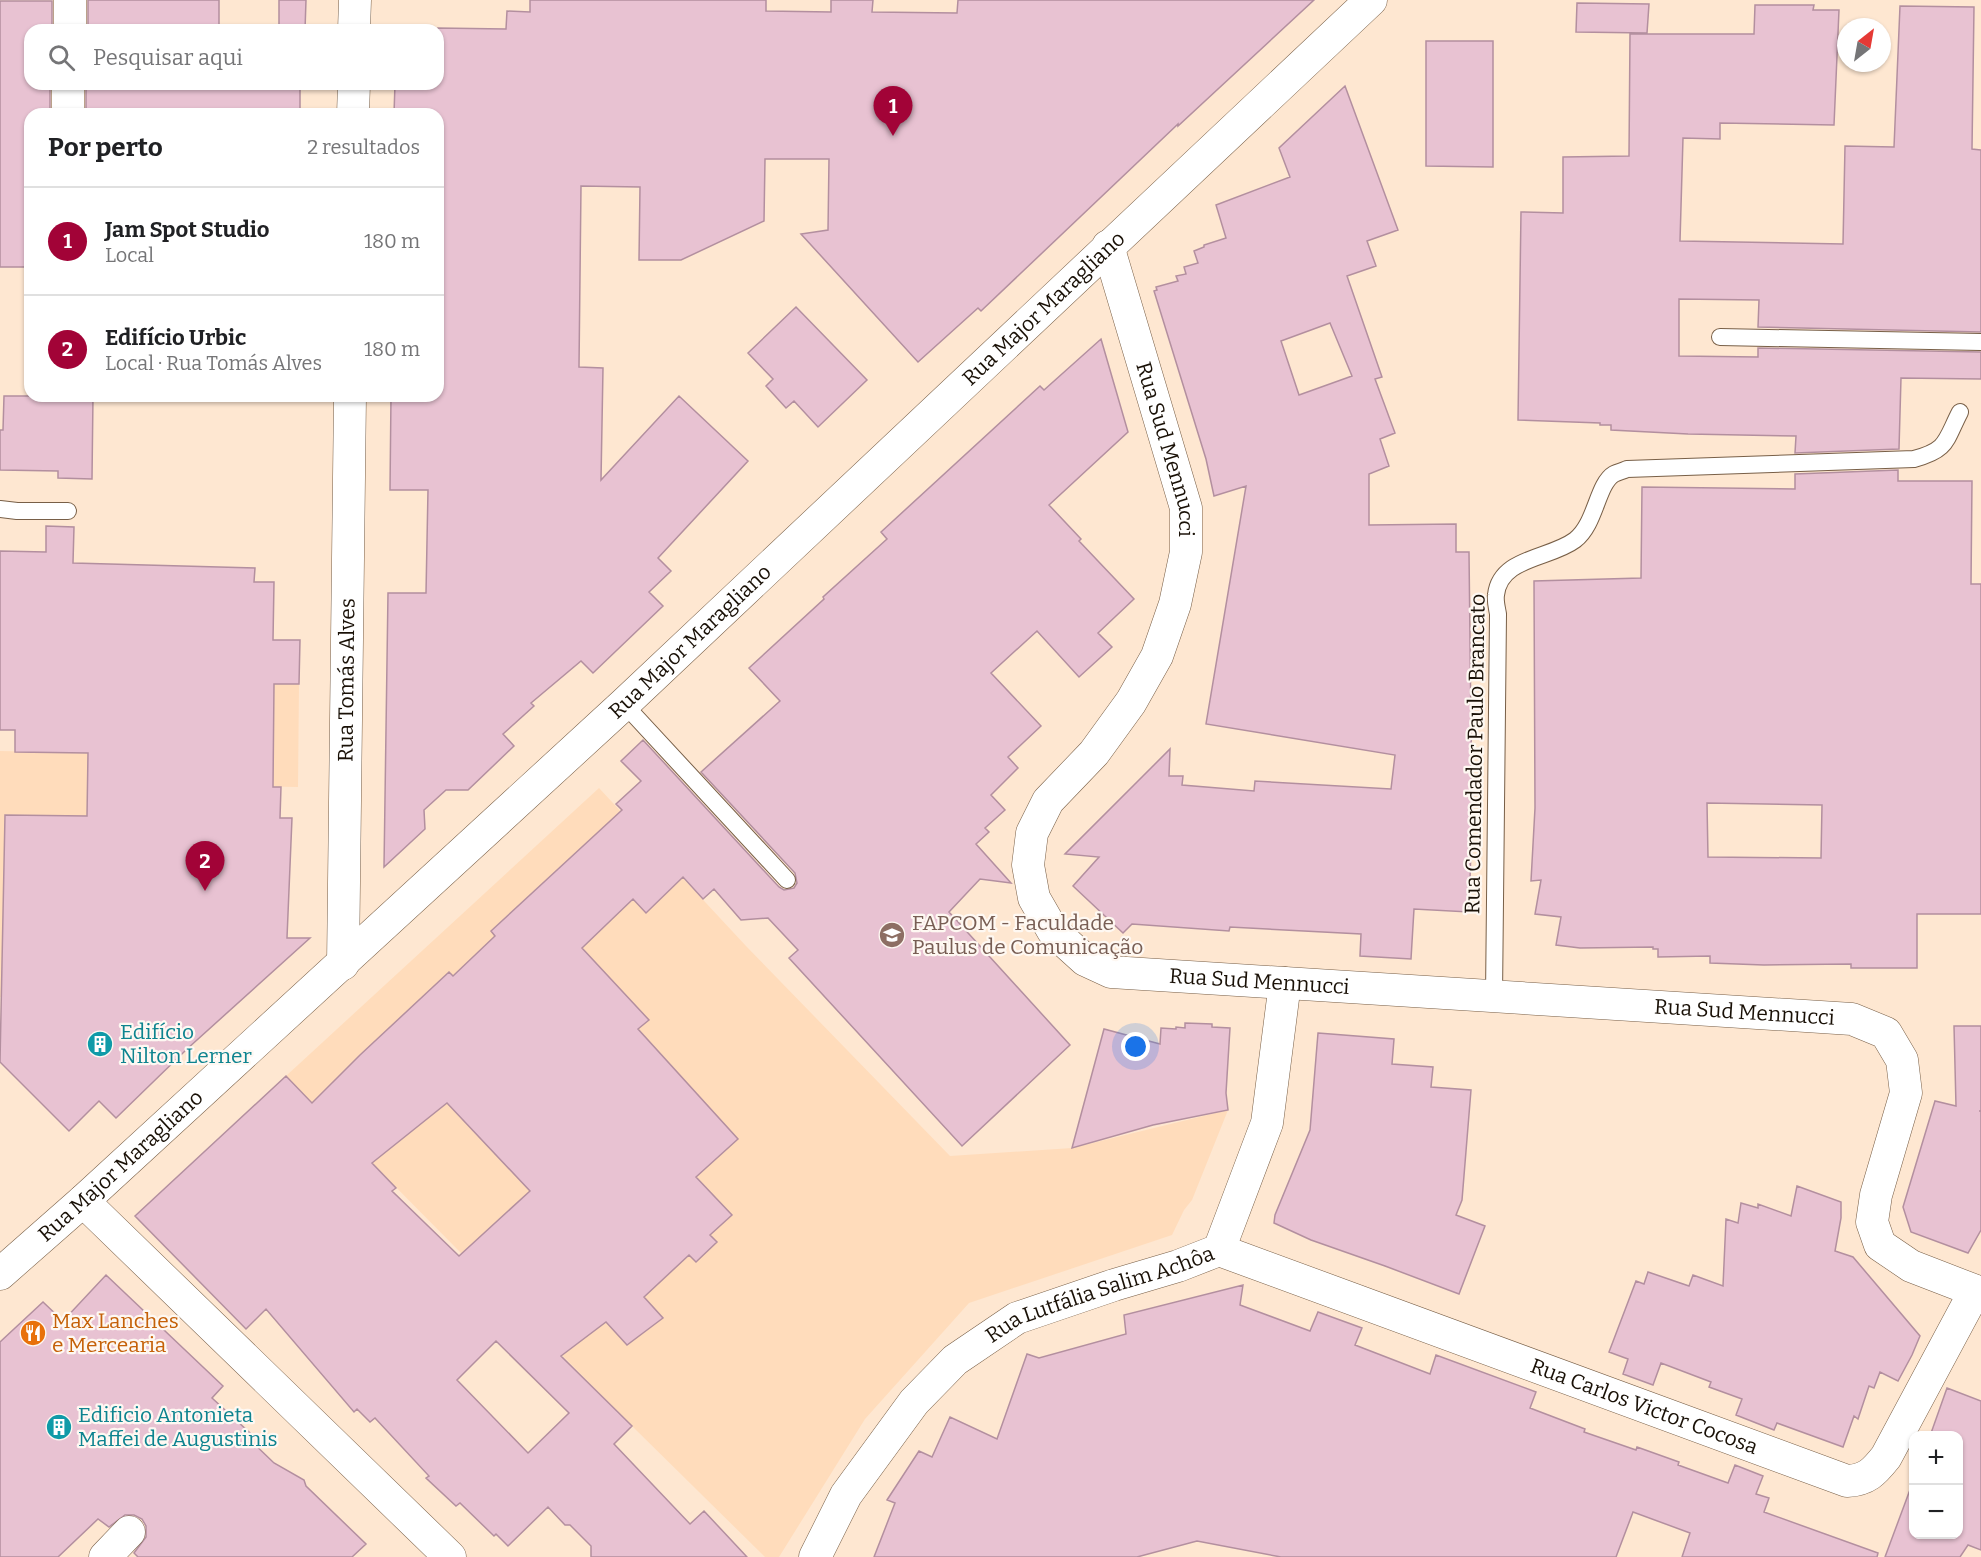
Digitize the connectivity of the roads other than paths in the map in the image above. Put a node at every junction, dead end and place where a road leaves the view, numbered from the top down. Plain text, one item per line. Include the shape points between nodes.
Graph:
1 (70, 0) edge
2 (355, 0) edge
3 (1371, 0) edge
4 (69, 24) edge
5 (354, 24) edge
6 (68, 90) edge
7 (354, 90) edge
8 (68, 108) edge
9 (353, 108) edge
10 (1108, 246) junction
11 (1720, 337) dead end
12 (1981, 342) edge
13 (350, 402) edge
14 (1960, 412) dead end
15 (0, 508) edge
16 (68, 511) dead end
17 (624, 704) junction
18 (787, 880) dead end
19 (343, 964) junction
20 (1285, 983) junction
21 (1494, 996) junction
22 (84, 1201) junction
23 (1219, 1250) junction
24 (0, 1274) edge
25 (1978, 1292) edge
26 (129, 1532) dead end
27 (105, 1557) edge
28 (450, 1557) edge
29 (815, 1557) edge

1 - 4 street
2 - 5 street
3 - 10 street, Rua Major Maragliano
6 - 8 street
7 - 9 street
10 - 17 street, Rua Major Maragliano
10 - 20 street, Rua Sud Mennucci via 1186,508 1186,552 1175,604 1137,693 1094,753 1048,801 1032,833 1028,865 1034,898 1053,931 1085,960 1111,972
11 - 12 lane
13 - 19 street, Rua Tomás Alves
14 - 21 lane, Rua Comendador Paulo Brancato via 1941,449 1914,459 1627,469 1613,474 1604,484 1586,527 1575,540 1516,565 1502,579 1496,595
15 - 16 lane
17 - 18 lane
17 - 19 street, Rua Major Maragliano
19 - 22 street, Rua Major Maragliano
20 - 21 street, Rua Sud Mennucci
20 - 23 street, Rua Lutfália Salim Achôa via 1267,1123
21 - 25 street, Rua Sud Mennucci via 1852,1019 1886,1033 1902,1060 1906,1093 1876,1195 1872,1222 1880,1245 1911,1266
22 - 24 street, Rua Major Maragliano
22 - 28 street
23 - 25 street, Rua Carlos Victor Cocosa via 1847,1481 1860,1481 1872,1474 1886,1457
23 - 29 street, Rua Lutfália Salim Achôa via 1017,1318 956,1360 914,1402 846,1495
26 - 27 street

